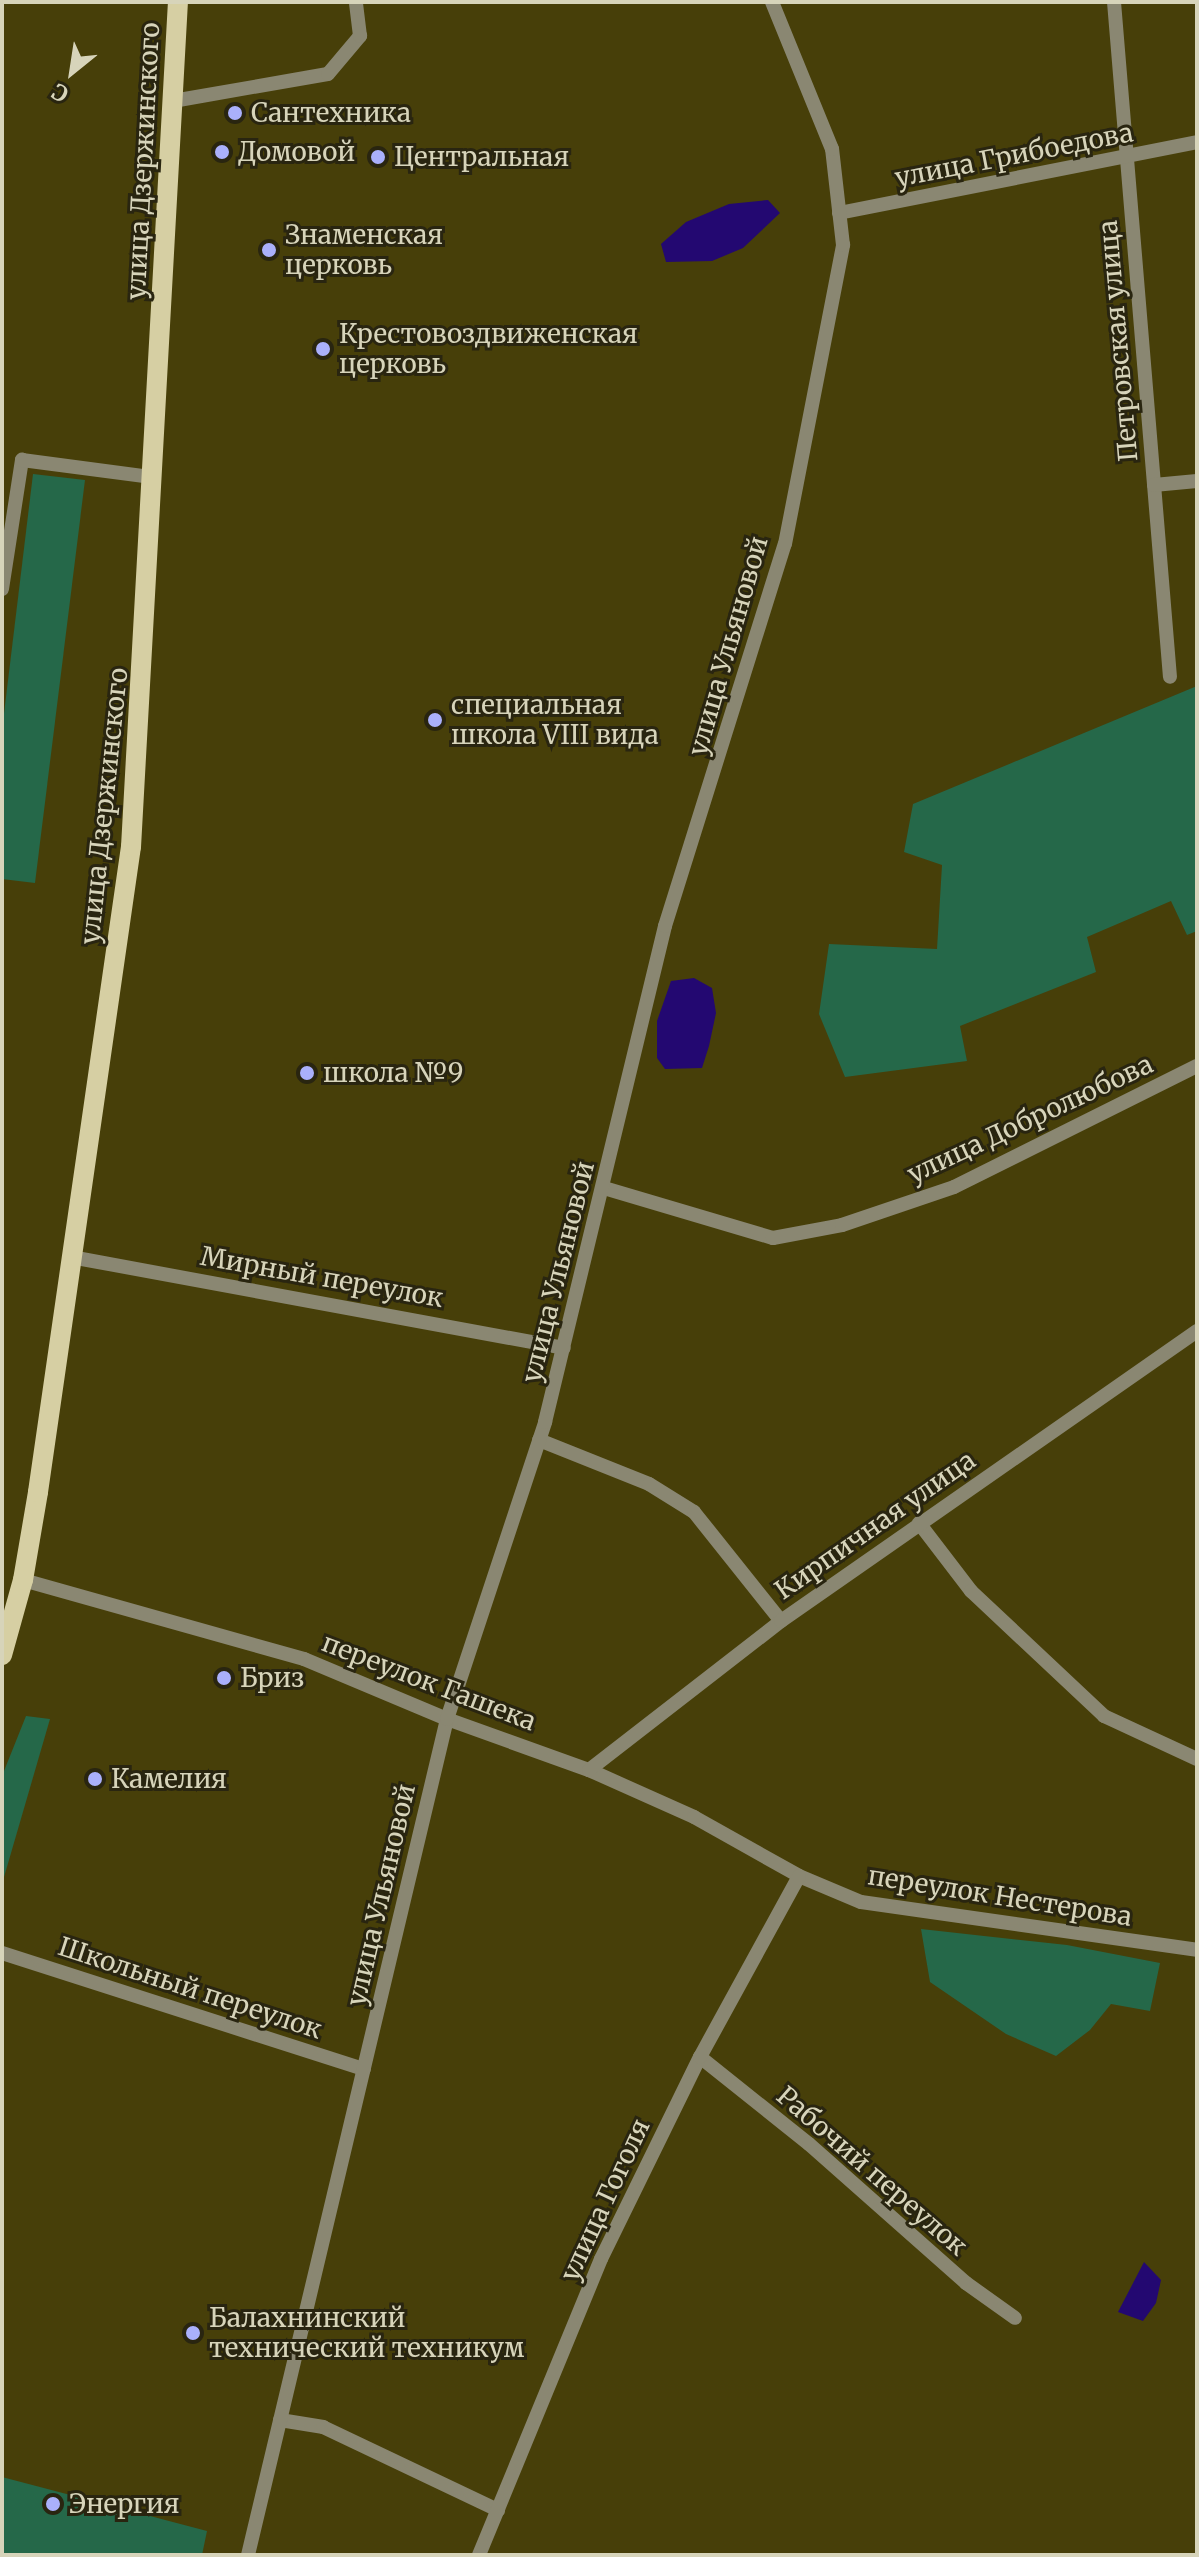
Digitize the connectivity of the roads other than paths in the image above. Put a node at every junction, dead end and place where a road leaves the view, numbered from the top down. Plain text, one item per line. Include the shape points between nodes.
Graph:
1 (178, 2) edge
2 (356, 2) edge
3 (772, 2) edge
4 (1114, 2) edge
5 (173, 101) junction
6 (1197, 142) edge
7 (1127, 158) junction
8 (839, 213) junction
9 (152, 477) junction
10 (1197, 481) edge
11 (1154, 485) junction
12 (2, 589) edge
13 (1170, 677) dead end
14 (1197, 1066) edge
15 (604, 1188) junction
16 (71, 1257) junction
17 (1197, 1331) edge
18 (564, 1348) junction
19 (539, 1440) junction
20 (919, 1523) junction
21 (23, 1580) junction
22 (781, 1621) junction
23 (2, 1655) edge
24 (447, 1719) junction
25 (1197, 1759) edge
26 (589, 1770) junction
27 (799, 1876) junction
28 (1197, 1950) edge
29 (2, 1953) edge
30 (700, 2057) junction
31 (364, 2069) junction
32 (1015, 2318) dead end
33 (280, 2420) junction
34 (498, 2510) junction
35 (248, 2555) edge
36 (479, 2555) edge

1 - 5 main road, улица Дзержинского
2 - 5 street via 360,36 328,74
3 - 8 street, улица Ульяновой via 832,149
4 - 7 street, Петровская улица
5 - 9 main road, улица Дзержинского
6 - 7 street, улица Грибоедова
7 - 8 street, улица Грибоедова
7 - 11 street, Петровская улица
8 - 15 street, улица Ульяновой via 843,245 785,544 665,926
9 - 12 street via 22,460
9 - 16 main road, улица Дзержинского via 131,847
10 - 11 street
11 - 13 street, Петровская улица
14 - 15 street, улица Добролюбова via 954,1187 842,1225 773,1238
15 - 18 street, улица Ульяновой
16 - 18 street, Мирный переулок
16 - 21 main road, улица Дзержинского
17 - 20 street, Кирпичная улица
18 - 19 street, улица Ульяновой
19 - 22 street via 649,1484 694,1512
19 - 24 street, улица Ульяновой
20 - 22 street, Кирпичная улица
20 - 25 street via 971,1591 1104,1716
21 - 23 main road, улица Дзержинского
21 - 24 street, переулок Гашека via 304,1659
22 - 26 street, Кирпичная улица
24 - 26 street, переулок Гашека
24 - 31 street, улица Ульяновой
26 - 27 street, переулок Гашека via 694,1817
27 - 28 street, переулок Нестерова via 861,1902
27 - 30 street, улица Гоголя
29 - 31 street, Школьный переулок
30 - 32 street, Рабочий переулок via 809,2144 966,2283
30 - 34 street, улица Гоголя via 601,2259
31 - 33 street, улица Ульяновой
33 - 34 street via 323,2427
33 - 35 street, улица Ульяновой
34 - 36 street, улица Гоголя

